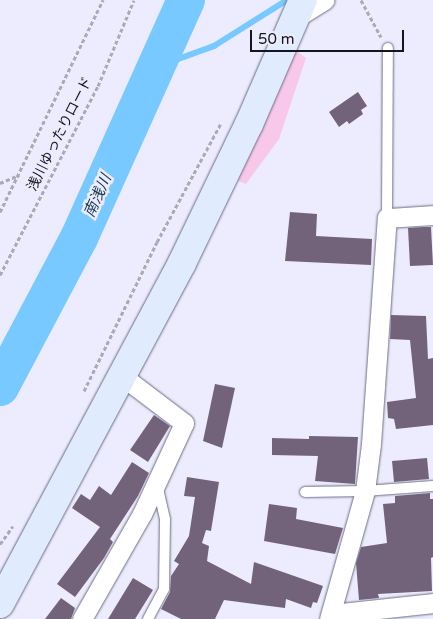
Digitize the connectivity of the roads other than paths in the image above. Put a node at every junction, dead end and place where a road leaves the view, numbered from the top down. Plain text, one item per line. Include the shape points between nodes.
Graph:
1 (306, 5) edge
2 (388, 48) road end
3 (433, 216) edge
4 (387, 218) junction
5 (122, 376) junction
6 (157, 485) junction
7 (433, 486) edge
8 (305, 492) dead end
9 (365, 492) junction
10 (0, 604) edge
11 (426, 609) edge
12 (330, 617) edge
13 (82, 619) edge
14 (148, 619) edge

1 - 5 street via 221,184
2 - 4 lane
3 - 4 street
4 - 9 street
5 - 6 street via 184,424
5 - 10 street
6 - 13 street
6 - 14 lane via 165,519 164,589
7 - 9 lane
8 - 9 lane
9 - 12 street
11 - 12 street

